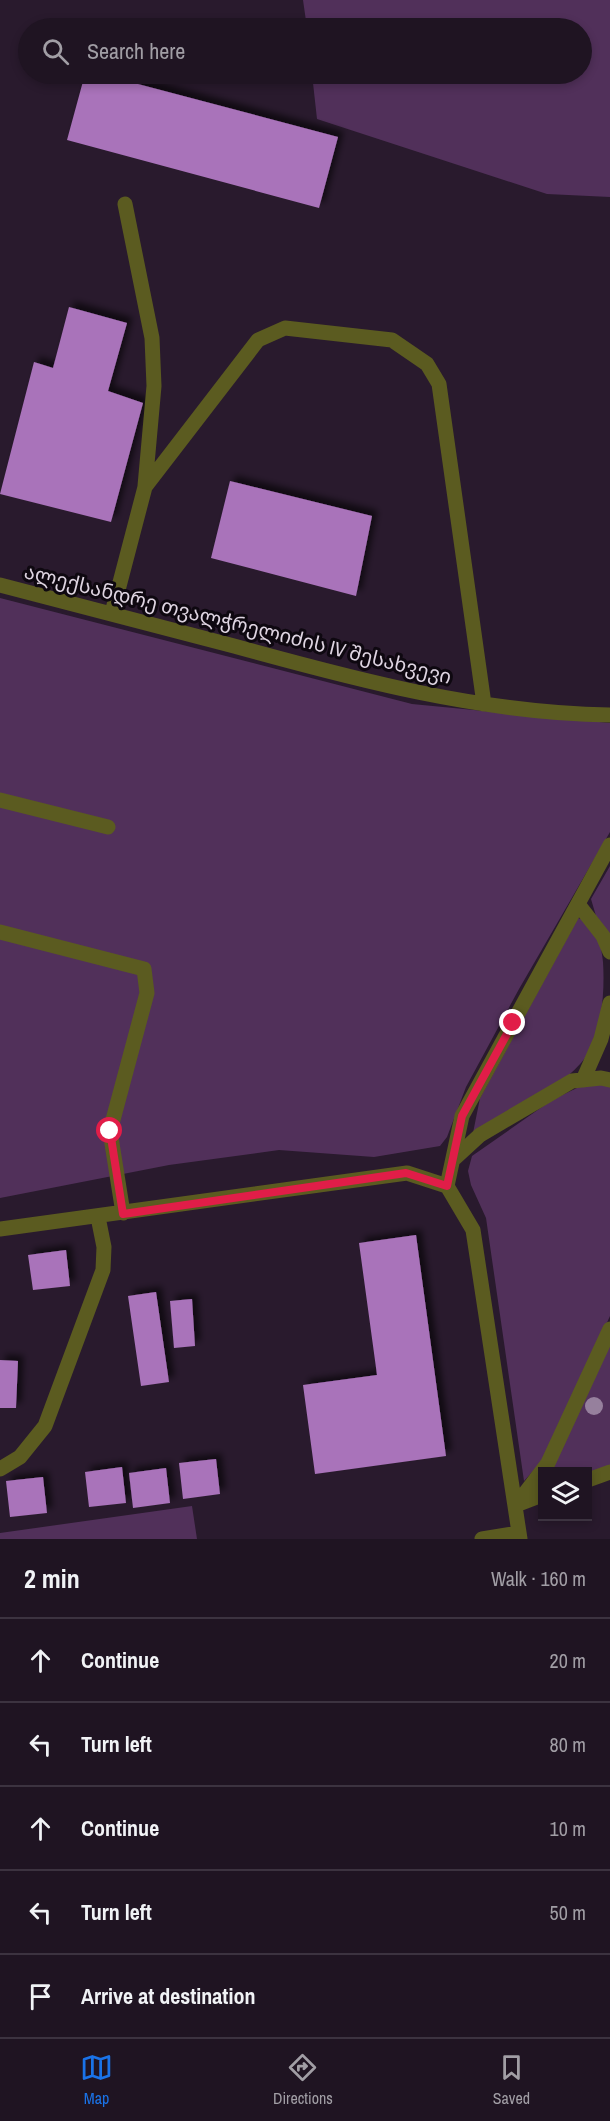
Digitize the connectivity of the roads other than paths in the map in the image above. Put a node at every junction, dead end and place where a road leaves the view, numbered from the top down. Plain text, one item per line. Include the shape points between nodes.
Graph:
1 (125, 204) dead end
2 (145, 487) junction
3 (0, 585) edge
4 (112, 613) junction
5 (484, 704) junction
6 (610, 715) edge
7 (0, 800) edge
8 (108, 827) dead end
9 (610, 845) edge
10 (578, 904) junction
11 (0, 932) edge
12 (610, 952) edge
13 (610, 1003) edge
14 (583, 1080) junction
15 (610, 1080) edge
16 (455, 1158) junction
17 (447, 1186) junction
18 (123, 1214) junction
19 (98, 1217) junction
20 (0, 1229) edge
21 (610, 1329) edge
22 (0, 1469) edge
23 (610, 1472) edge
24 (592, 1479) edge
25 (538, 1498) edge
26 (516, 1505) junction
27 (520, 1536) edge
28 (482, 1539) edge

1 - 2 street via 152,338 154,386
2 - 4 street
2 - 5 street via 258,340 285,328 392,340 427,364 439,384
3 - 4 street, ალექსანდრე თვალჭრელიძის IV შესახვევი
4 - 5 street, ალექსანდრე თვალჭრელიძის IV შესახვევი via 329,672
5 - 6 street, ალექსანდრე თვალჭრელიძის IV შესახვევი
7 - 8 street
9 - 10 street
10 - 12 street via 603,936
10 - 16 street via 462,1116
11 - 18 street via 144,969 147,993 110,1131
13 - 14 street via 601,1039
14 - 15 street
14 - 16 street via 572,1081 480,1135
16 - 17 street
17 - 18 street via 406,1173
17 - 26 street via 474,1230
18 - 19 street
19 - 20 street
19 - 22 street via 104,1247 103,1270 45,1426 20,1456
21 - 26 street via 548,1463
23 - 24 street
25 - 26 street
26 - 27 street
27 - 28 street

